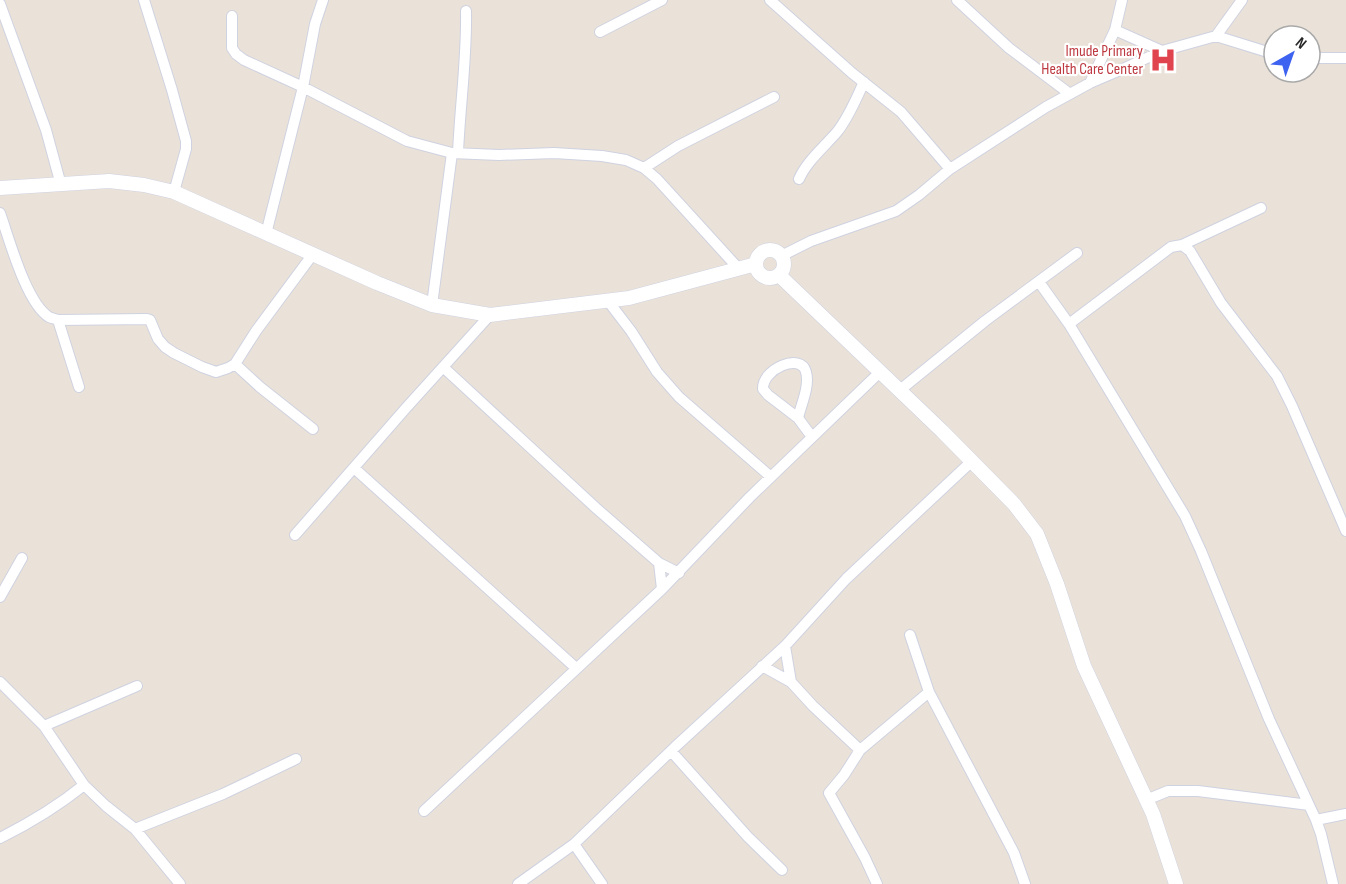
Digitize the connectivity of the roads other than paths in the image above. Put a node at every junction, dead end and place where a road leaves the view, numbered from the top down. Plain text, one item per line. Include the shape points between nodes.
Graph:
1 (144, 0) edge
2 (323, 0) edge
3 (662, 0) edge
4 (770, 0) edge
5 (957, 0) edge
6 (1122, 0) edge
7 (1242, 0) edge
8 (0, 4) edge
9 (466, 10) dead end
10 (232, 16) dead end
11 (1115, 30) junction
12 (600, 32) dead end
13 (1216, 36) junction
14 (1262, 50) edge
15 (1162, 51) junction
16 (1322, 58) edge
17 (1346, 58) edge
18 (864, 82) junction
19 (1090, 83) junction
20 (303, 87) junction
21 (1070, 94) junction
22 (774, 97) dead end
23 (455, 153) junction
24 (644, 168) junction
25 (950, 169) junction
26 (798, 179) dead end
27 (61, 185) junction
28 (2, 190) edge
29 (174, 192) junction
30 (1261, 208) dead end
31 (0, 213) edge
32 (266, 234) junction
33 (1182, 245) junction
34 (1077, 254) dead end
35 (313, 255) junction
36 (781, 256) junction
37 (756, 264) junction
38 (739, 269) junction
39 (779, 275) junction
40 (1039, 282) junction
41 (608, 301) junction
42 (432, 305) junction
43 (490, 315) junction
44 (58, 320) junction
45 (1069, 324) junction
46 (236, 364) junction
47 (443, 367) junction
48 (881, 371) junction
49 (79, 387) dead end
50 (900, 390) junction
51 (798, 418) junction
52 (313, 429) dead end
53 (812, 437) junction
54 (972, 461) junction
55 (354, 468) junction
56 (771, 477) junction
57 (1346, 531) edge
58 (295, 535) dead end
59 (22, 558) dead end
60 (659, 563) junction
61 (679, 573) junction
62 (662, 589) junction
63 (0, 597) edge
64 (910, 635) dead end
65 (785, 646) junction
66 (762, 666) junction
67 (576, 668) junction
68 (0, 682) edge
69 (791, 682) junction
70 (137, 686) dead end
71 (929, 692) junction
72 (44, 726) junction
73 (860, 750) junction
74 (671, 751) junction
75 (296, 759) dead end
76 (84, 785) junction
77 (1146, 800) junction
78 (1309, 805) junction
79 (424, 811) dead end
80 (1346, 814) edge
81 (1316, 820) junction
82 (135, 829) junction
83 (0, 838) edge
84 (574, 844) junction
85 (782, 870) dead end
86 (180, 884) edge
87 (518, 884) edge
88 (602, 884) edge
89 (877, 884) edge
90 (1025, 884) edge
91 (1176, 884) edge
92 (1333, 884) edge

1 - 29 street via 186,141
2 - 20 street
3 - 12 street
4 - 18 street
5 - 21 street via 1009,48
6 - 11 street
7 - 13 street
8 - 27 street via 46,130
9 - 23 street via 467,41
10 - 20 street via 232,48 236,54
11 - 15 street
11 - 19 street
13 - 14 street
13 - 15 street
15 - 19 street
16 - 17 street
18 - 25 street via 901,112
18 - 26 street via 848,116
19 - 21 street
20 - 23 street via 407,141
20 - 32 street
21 - 25 street
22 - 24 street via 678,146
23 - 24 street via 602,156
23 - 42 street
24 - 38 street
25 - 36 street via 896,211 811,241
27 - 28 street
27 - 29 street via 109,181
29 - 32 street
30 - 33 street
31 - 44 street via 27,288 40,309
32 - 35 street
33 - 45 street via 1171,247
33 - 57 street via 1277,376
34 - 40 street
35 - 42 street
35 - 46 street
36 - 37 street via 765,251
36 - 39 street via 784,266
37 - 38 street
37 - 39 street via 767,278
38 - 41 street
39 - 48 street
40 - 45 street
40 - 50 street
41 - 43 street
41 - 56 street via 679,397
42 - 43 street
43 - 47 street
44 - 46 street via 147,319 165,347 188,361 216,372
44 - 49 street
45 - 78 street via 1185,516
46 - 52 street
47 - 55 street
47 - 60 street
48 - 50 street
48 - 53 street
50 - 54 street
51 - 51 street via 763,389 765,378 774,370 797,363 807,376
51 - 53 street
53 - 56 street
54 - 65 street via 846,579
54 - 77 street via 1037,534 1084,666
55 - 58 street
55 - 67 street
56 - 61 street
59 - 63 street
60 - 61 street
60 - 62 street
61 - 62 street
62 - 67 street
64 - 71 street
65 - 66 street
65 - 69 street
66 - 69 street
66 - 74 street
67 - 79 street
68 - 72 street
69 - 73 street
70 - 72 street
71 - 73 street
71 - 90 street via 1014,853
72 - 76 street
73 - 89 street via 829,793
74 - 84 street
74 - 85 street
75 - 82 street
76 - 82 street
76 - 83 street via 66,800
77 - 78 street via 1168,791 1198,790
77 - 91 street
78 - 81 street
80 - 81 street
81 - 92 street
82 - 86 street
84 - 87 street
84 - 88 street

